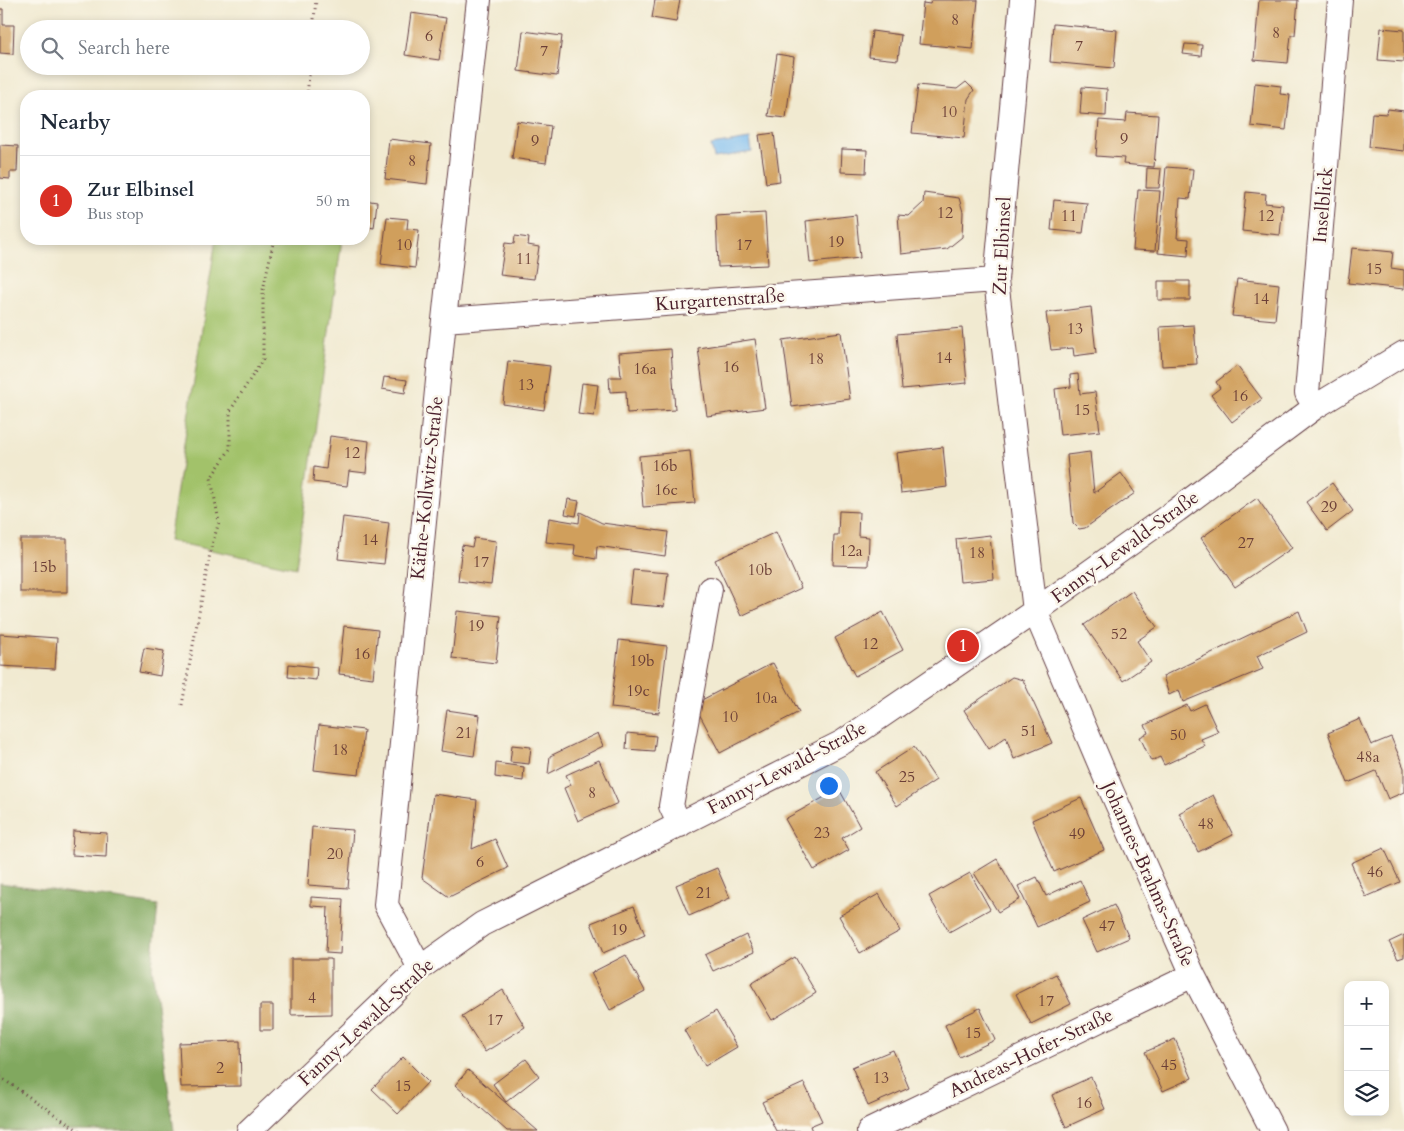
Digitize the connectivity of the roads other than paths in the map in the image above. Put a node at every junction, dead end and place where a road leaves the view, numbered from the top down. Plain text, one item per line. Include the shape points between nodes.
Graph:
1 (479, 0) edge
2 (1022, 0) edge
3 (1340, 0) edge
4 (996, 280) junction
5 (444, 320) junction
6 (1404, 353) edge
7 (1315, 407) junction
8 (710, 589) dead end
9 (1035, 612) junction
10 (680, 825) junction
11 (420, 968) junction
12 (1193, 975) junction
13 (252, 1130) edge
14 (869, 1131) edge
15 (1273, 1131) edge

1 - 5 street, Käthe-Kollwitz-Straße
2 - 4 street, Zur Elbinsel
3 - 7 street, Inselblick via 1307,393
4 - 5 street, Kurgartenstraße
4 - 9 street, Zur Elbinsel
5 - 11 street, Käthe-Kollwitz-Straße via 386,905
6 - 7 street, Fanny-Lewald-Straße
7 - 9 street, Fanny-Lewald-Straße
8 - 10 street via 671,806
9 - 10 street, Fanny-Lewald-Straße via 843,742
9 - 12 street, Johannes-Brahms-Straße
10 - 11 street, Fanny-Lewald-Straße via 482,924
11 - 13 street, Fanny-Lewald-Straße
12 - 14 street, Andreas-Hofer-Straße
12 - 15 street, Johannes-Brahms-Straße

